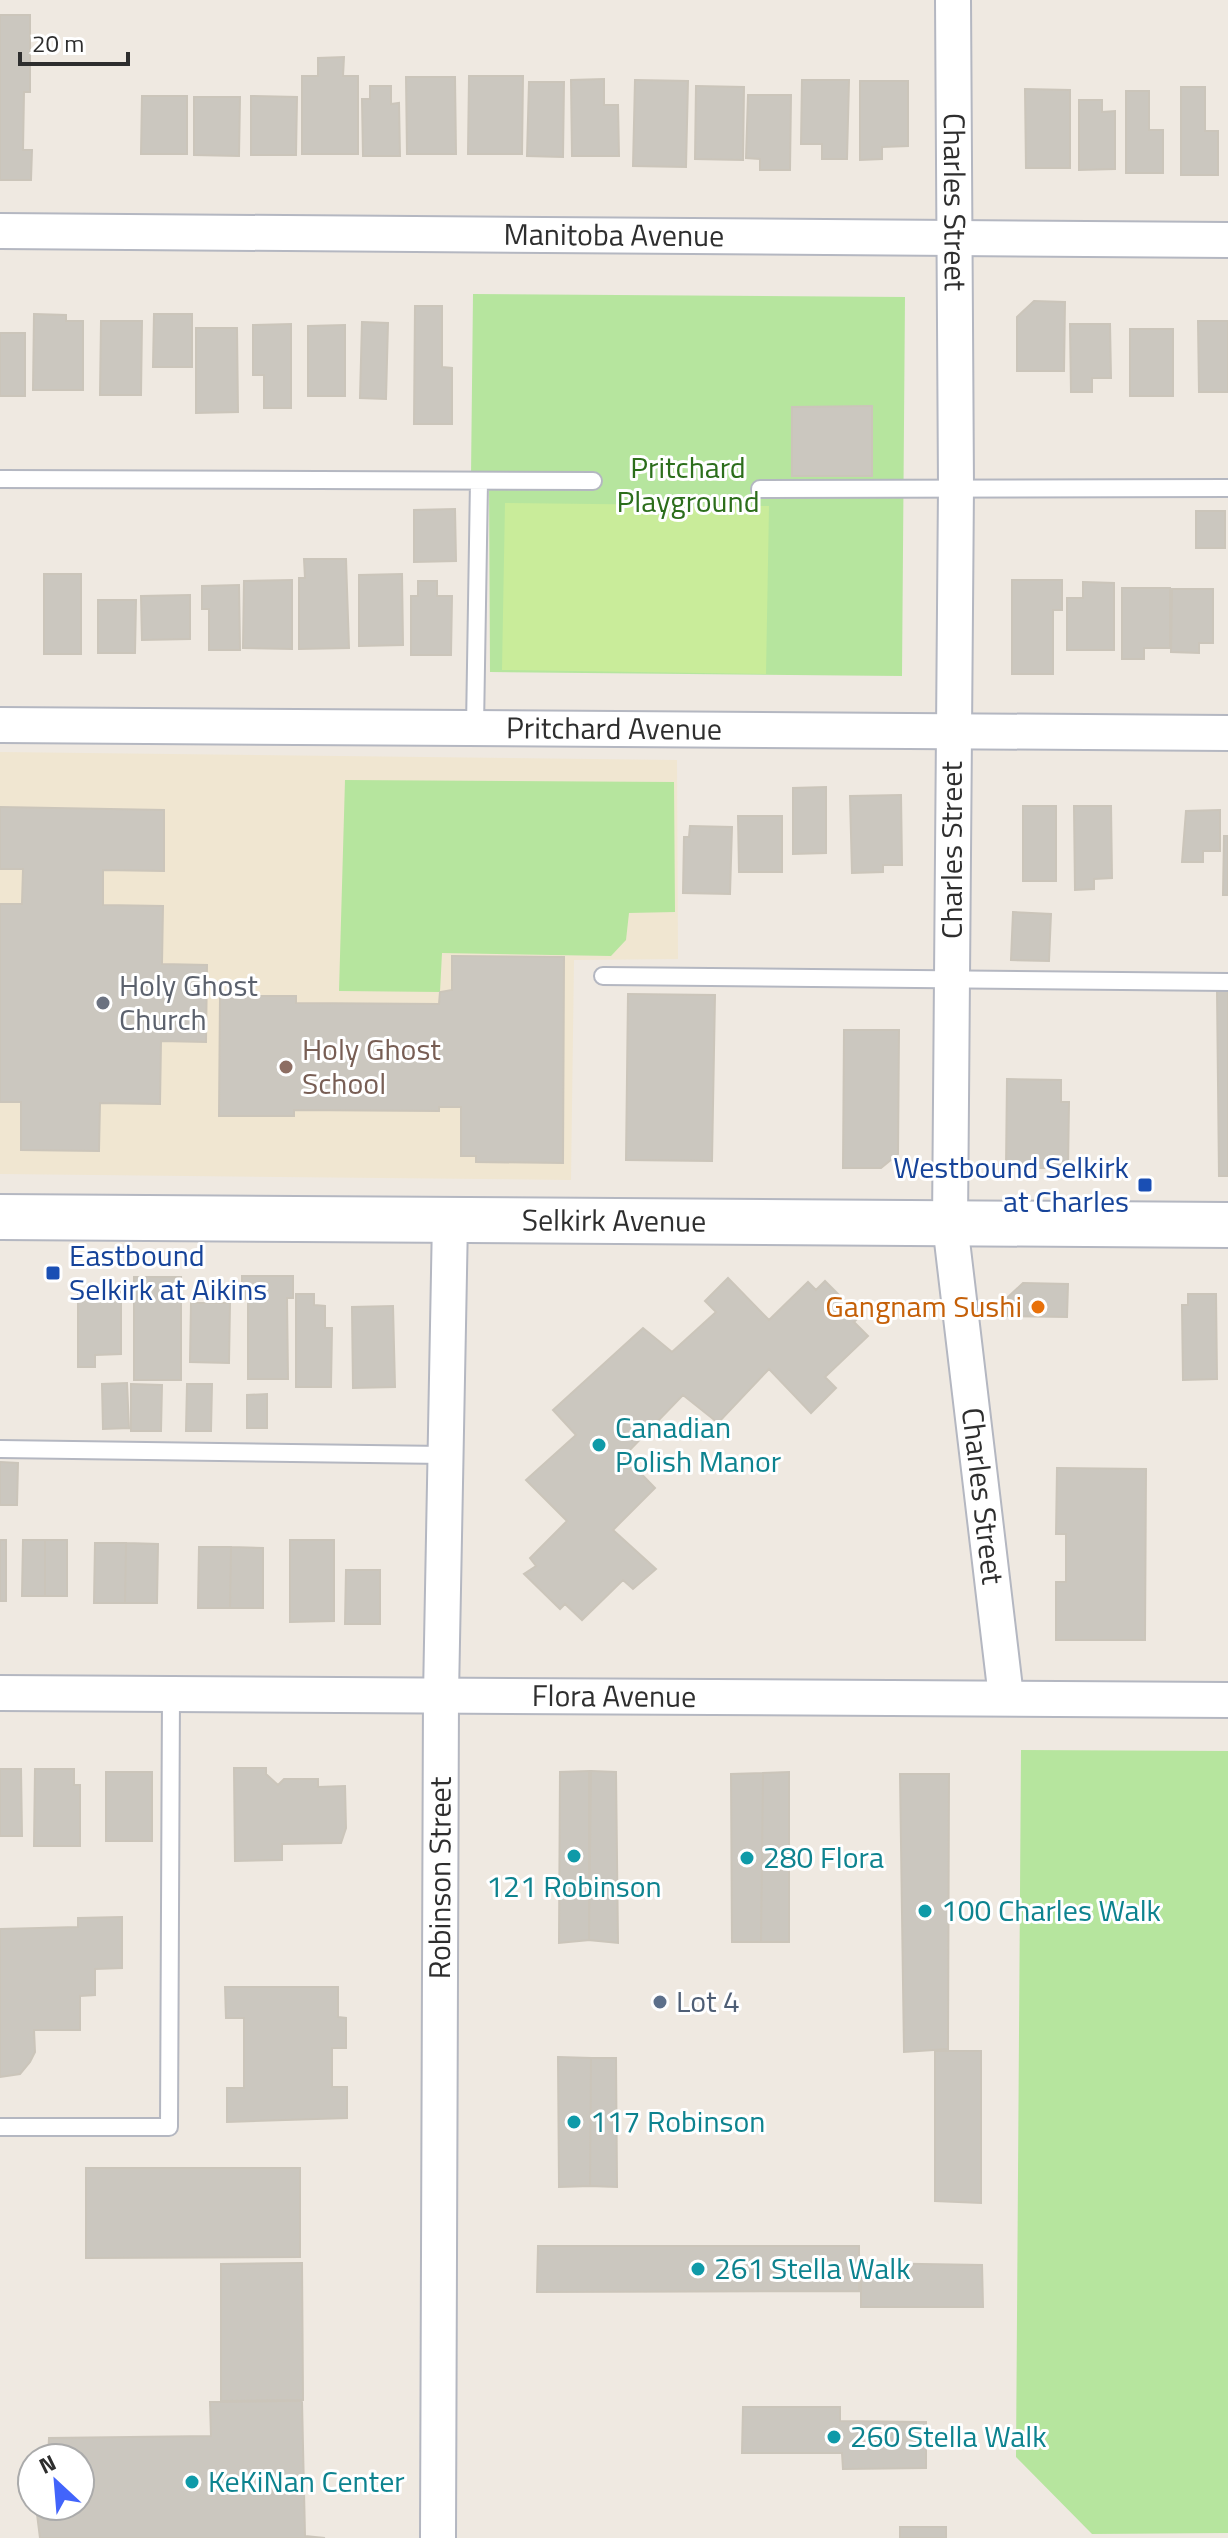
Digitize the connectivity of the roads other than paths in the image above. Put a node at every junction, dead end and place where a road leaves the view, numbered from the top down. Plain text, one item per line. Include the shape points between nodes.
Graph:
1 (953, 0) edge
2 (0, 231) edge
3 (956, 238) junction
4 (1228, 240) edge
5 (0, 479) edge
6 (479, 481) junction
7 (593, 481) dead end
8 (956, 486) junction
9 (1228, 488) edge
10 (760, 489) dead end
11 (0, 725) edge
12 (475, 727) junction
13 (952, 732) junction
14 (1228, 733) edge
15 (603, 976) dead end
16 (951, 981) junction
17 (1228, 982) edge
18 (0, 1217) edge
19 (450, 1220) junction
20 (950, 1224) junction
21 (1228, 1225) edge
22 (0, 1449) edge
23 (445, 1455) junction
24 (0, 1693) edge
25 (171, 1694) junction
26 (441, 1695) junction
27 (1006, 1697) junction
28 (1228, 1700) edge
29 (0, 2127) edge
30 (438, 2538) edge

1 - 3 street, Charles Street
2 - 3 street, Manitoba Avenue
3 - 4 street, Manitoba Avenue
3 - 8 street, Charles Street
5 - 6 lane
6 - 7 lane
6 - 12 lane
8 - 9 lane
8 - 10 lane
8 - 13 street, Charles Street
11 - 12 street, Pritchard Avenue
12 - 13 street, Pritchard Avenue
13 - 14 street, Pritchard Avenue
13 - 16 street, Charles Street
15 - 16 lane
16 - 17 lane
16 - 20 street, Charles Street
18 - 19 main road, Selkirk Avenue
19 - 20 main road, Selkirk Avenue
19 - 23 street, Robinson Street
20 - 21 main road, Selkirk Avenue
20 - 27 street, Charles Street
22 - 23 lane
23 - 26 street, Robinson Street
24 - 25 street, Flora Avenue
25 - 26 street, Flora Avenue
25 - 29 lane via 169,2127
26 - 27 street, Flora Avenue
26 - 30 street, Robinson Street
27 - 28 street, Flora Avenue

